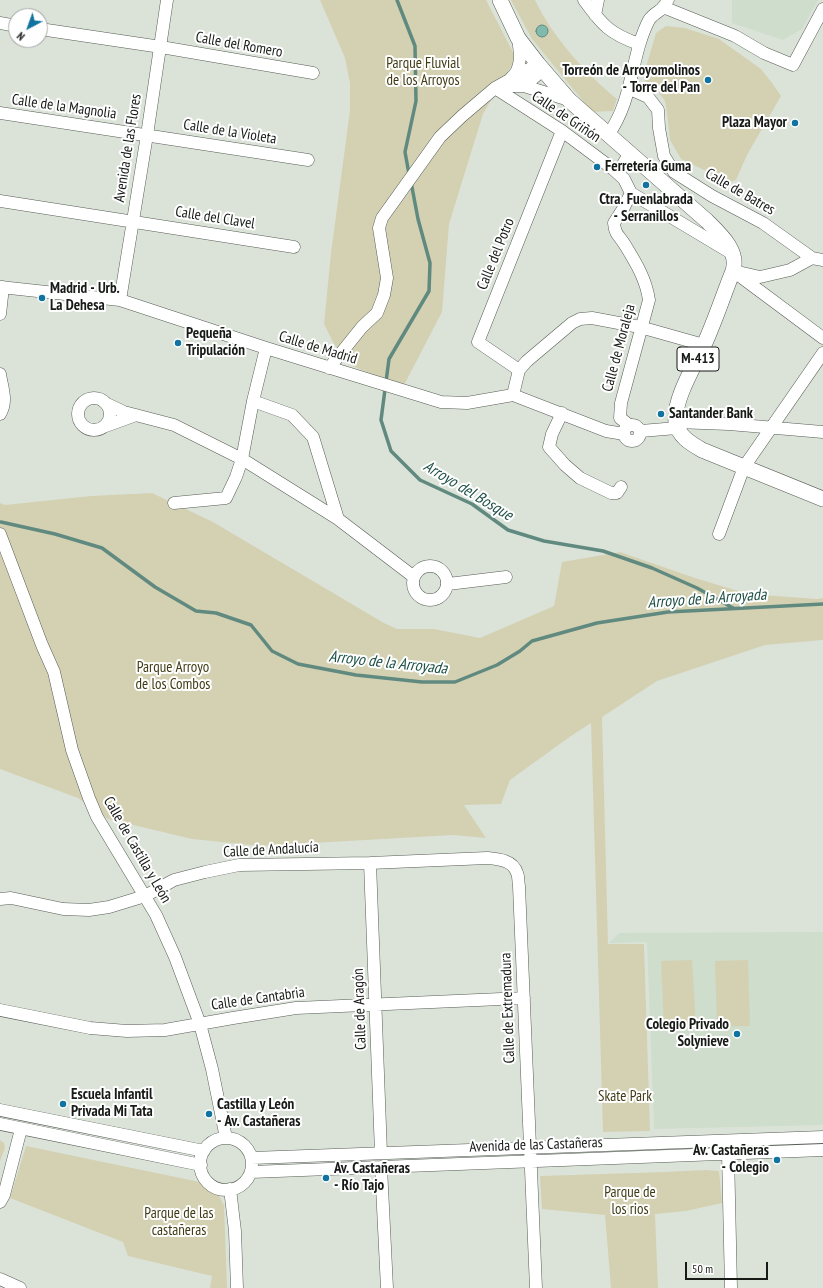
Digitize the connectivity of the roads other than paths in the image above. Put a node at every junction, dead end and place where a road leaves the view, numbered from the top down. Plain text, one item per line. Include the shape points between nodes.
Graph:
1 (167, 0) edge
2 (500, 0) edge
3 (584, 0) edge
4 (598, 0) edge
5 (665, 4) edge
6 (823, 9) edge
7 (595, 15) junction
8 (48, 30) edge
9 (518, 38) junction
10 (639, 44) junction
11 (160, 47) junction
12 (541, 67) junction
13 (312, 73) dead end
14 (524, 86) junction
15 (498, 87) junction
16 (630, 90) junction
17 (569, 100) junction
18 (0, 114) edge
19 (562, 131) junction
20 (147, 135) junction
21 (608, 135) junction
22 (630, 154) junction
23 (308, 160) dead end
24 (618, 173) junction
25 (631, 193) junction
26 (0, 201) edge
27 (132, 221) junction
28 (294, 247) dead end
29 (733, 254) junction
30 (818, 259) edge
31 (733, 271) junction
32 (2, 287) edge
33 (120, 300) junction
34 (0, 314) edge
35 (640, 328) junction
36 (823, 338) edge
37 (704, 345) junction
38 (266, 348) junction
39 (823, 353) edge
40 (329, 368) junction
41 (519, 370) junction
42 (0, 374) edge
43 (514, 395) junction
44 (253, 401) junction
45 (105, 403) junction
46 (562, 413) junction
47 (0, 414) edge
48 (136, 415) junction
49 (677, 425) junction
50 (103, 427) junction
51 (770, 428) junction
52 (626, 429) junction
53 (823, 432) edge
54 (242, 459) junction
55 (744, 467) junction
56 (621, 487) dead end
57 (823, 499) edge
58 (174, 503) dead end
59 (338, 519) junction
60 (0, 534) edge
61 (719, 534) dead end
62 (414, 577) junction
63 (506, 577) dead end
64 (448, 584) junction
65 (504, 860) joint
66 (370, 863) junction
67 (145, 896) junction
68 (0, 899) edge
69 (524, 998) junction
70 (376, 1005) junction
71 (0, 1010) edge
72 (200, 1024) junction
73 (0, 1110) edge
74 (0, 1124) edge
75 (22, 1129) junction
76 (823, 1137) edge
77 (226, 1138) junction
78 (530, 1148) junction
79 (823, 1150) edge
80 (204, 1151) junction
81 (381, 1153) junction
82 (728, 1154) junction
83 (252, 1158) junction
84 (531, 1161) junction
85 (201, 1165) junction
86 (382, 1167) junction
87 (251, 1172) junction
88 (230, 1189) junction
89 (0, 1202) edge
90 (0, 1279) edge
91 (20, 1288) edge
92 (237, 1288) edge
93 (387, 1288) edge
94 (536, 1288) edge
95 (731, 1288) edge

1 - 11 street, Avenida de las Flores
2 - 9 main road
3 - 7 street
4 - 7 street
5 - 6 street via 793,65
5 - 10 street via 650,18
7 - 10 street via 606,27 622,38
8 - 11 street, Calle del Romero
9 - 12 main road
9 - 15 street via 520,52 516,74
10 - 16 street
11 - 13 street, Calle del Romero
11 - 20 street, Avenida de las Flores
12 - 14 street
12 - 15 street
12 - 17 main road
14 - 15 street
14 - 17 street
15 - 19 street, Calle de Griñón
15 - 40 street via 440,137 382,218 378,228 387,278 384,295 377,313 362,327
16 - 21 street via 616,124
16 - 30 street, Calle de Batres via 648,97 658,110 658,128 664,156 674,172 774,230
17 - 21 main road
18 - 20 street, Calle de la Magnolia
19 - 24 street, Calle de Griñón
19 - 41 street, Calle del Potro via 478,342
20 - 23 street, Calle de la Violeta
20 - 27 street, Avenida de las Flores
21 - 22 main road
22 - 24 street
22 - 29 main road via 707,221 723,238
24 - 25 street, Calle de Griñón
25 - 29 street, Calle de Griñón
25 - 35 street, Calle de Moraleja via 614,223 615,232 635,261 647,286 649,300
26 - 27 street, Calle del Clavel
27 - 28 street, Calle del Clavel
27 - 33 street, Avenida de las Flores
29 - 31 main road, M-413
30 - 31 street, Calle de Batres via 790,270 760,277
31 - 36 street
31 - 37 main road, M-413
32 - 33 street, Calle de Madrid
32 - 34 street
33 - 38 street, Calle de Madrid
35 - 37 street
35 - 41 street via 592,318 580,319 572,323
35 - 52 street, Calle de Moraleja via 621,403 620,418
37 - 49 main road, M-413 via 677,406
38 - 40 street, Calle de Madrid
38 - 44 street
39 - 51 street
40 - 43 street, Calle de Madrid via 441,402 467,404
41 - 43 street
42 - 47 street via 5,394
43 - 46 street
44 - 54 street
44 - 59 street via 292,415 313,437
45 - 48 street
45 - 50 street via 109,413
45 - 50 street via 96,399 87,400 78,412 80,422 88,429
46 - 52 street via 606,431
46 - 56 street via 552,434 550,447 580,478 611,493 617,493
48 - 50 street
48 - 54 street via 174,425
49 - 51 street via 729,424
49 - 52 street via 641,431 640,437 635,441 629,441 624,436
49 - 55 main road via 683,437 691,444
51 - 53 street
51 - 55 street
54 - 58 street via 226,498
54 - 59 street
55 - 57 main road
55 - 61 street
59 - 62 street
60 - 67 street, Calle de Castilla y León via 54,672 72,750 89,798 97,817
62 - 64 street via 419,569 425,566 438,567 447,576
62 - 64 street via 414,588 420,598 435,600 446,592
63 - 64 street
65 - 66 street, Calle de Andalucía via 487,858
65 - 69 street, Calle de Extremadura via 512,865 517,873
66 - 67 street, Calle de Andalucía via 240,865 174,880
66 - 70 street, Calle de Aragón
67 - 68 street, Calle de Andalucía via 89,910 63,909 11,898
67 - 72 street, Calle de Castilla y León via 175,957
69 - 70 street, Calle de Cantabria
69 - 78 street, Calle de Extremadura
70 - 72 street, Calle de Cantabria via 296,1008
70 - 81 street, Calle de Aragón
71 - 72 street, Calle de Cantabria via 90,1028 127,1031 165,1030
72 - 77 street, Calle de Castilla y León
73 - 80 street
74 - 75 street
75 - 85 street
75 - 89 street
76 - 78 street, Avenida de las Castañeras
77 - 80 street via 209,1144
77 - 83 street via 238,1141 246,1147
78 - 81 street, Avenida de las Castañeras
78 - 84 street, Calle de Extremadura
79 - 82 street, Avenida de las Castañeras
80 - 85 street
81 - 83 street, Avenida de las Castañeras
82 - 84 street, Avenida de las Castañeras
82 - 95 street
83 - 87 street
84 - 86 street, Avenida de las Castañeras
84 - 94 street, Calle de Extremadura
85 - 88 street via 205,1179 214,1187
86 - 87 street, Avenida de las Castañeras
86 - 93 street
87 - 88 street via 242,1184
88 - 92 street via 235,1231
90 - 91 street

